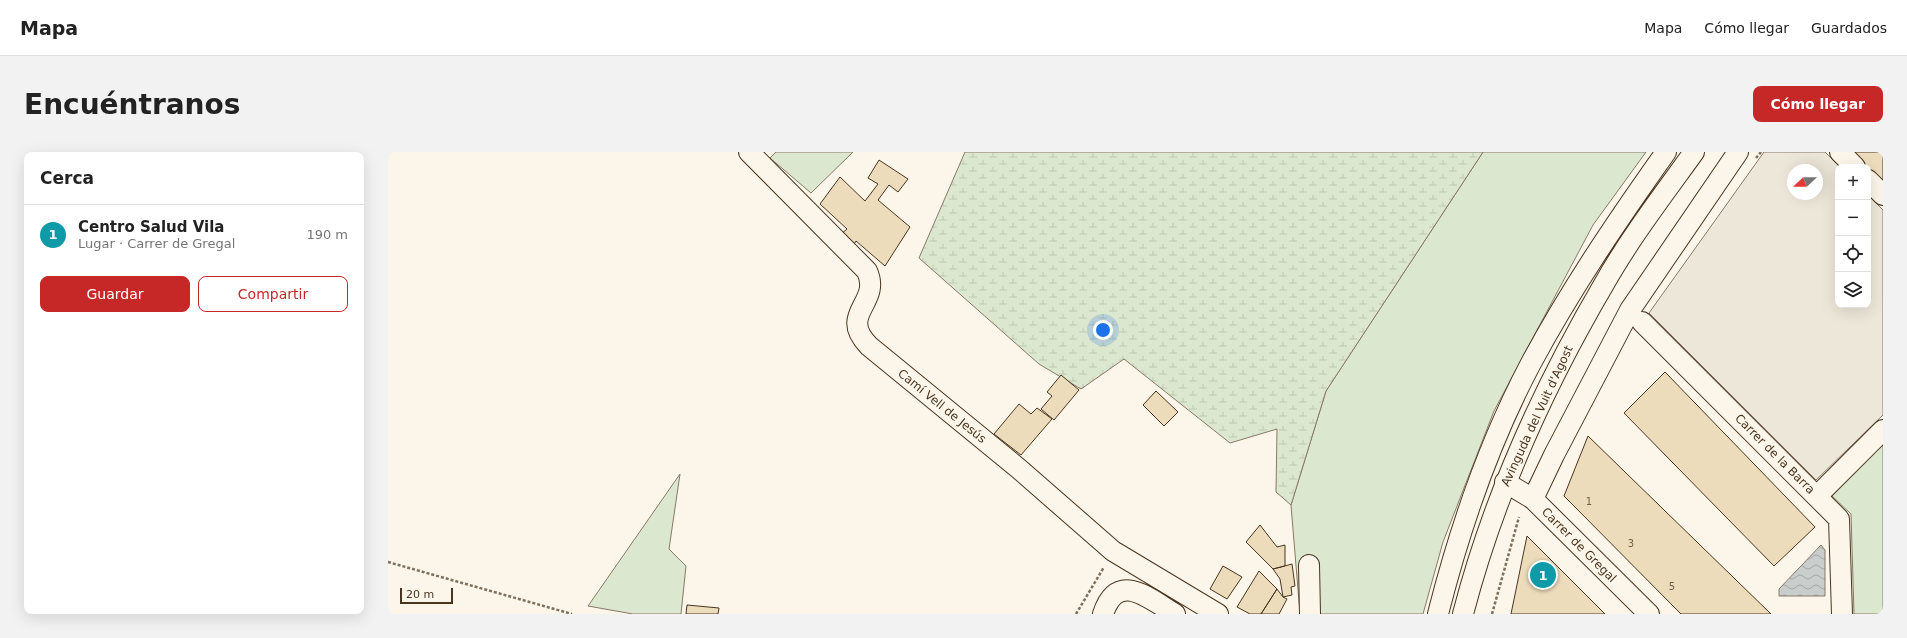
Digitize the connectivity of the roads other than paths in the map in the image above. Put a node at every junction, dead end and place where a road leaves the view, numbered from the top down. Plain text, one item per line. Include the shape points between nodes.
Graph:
1 (1666, 152) edge
2 (1694, 152) edge
3 (1738, 152) edge
4 (1840, 152) edge
5 (757, 155) edge
6 (1852, 164) edge
7 (1871, 183) edge
8 (1883, 195) edge
9 (1642, 322) dead end
10 (1883, 430) edge
11 (1505, 482) junction
12 (1817, 496) junction
13 (1533, 499) junction
14 (1309, 565) dead end
15 (1103, 614) edge
16 (1175, 614) edge
17 (1218, 614) edge
18 (1310, 614) edge
19 (1438, 614) edge
20 (1463, 614) edge
21 (1649, 614) edge
22 (1842, 614) edge

1 - 19 street, Avinguda del Vuit d'Agost via 1577,282 1529,366 1482,474 1464,523
2 - 11 street, Avinguda del Vuit d'Agost via 1604,283 1555,371
3 - 13 street via 1648,299 1630,310
4 - 6 street
5 - 17 street, Camí Vell de Jesús via 867,271 871,288 857,323 857,331 862,339 1114,551
7 - 8 street
9 - 12 street, Carrer de la Barra
10 - 12 street
11 - 13 street, Carrer de Gregal
11 - 20 street, Avinguda del Vuit d'Agost via 1474,571
12 - 22 street, Carrer de la Barra via 1839,519
13 - 21 street, Carrer de Gregal
14 - 18 street
15 - 16 street via 1107,602 1115,593 1124,590 1136,592

